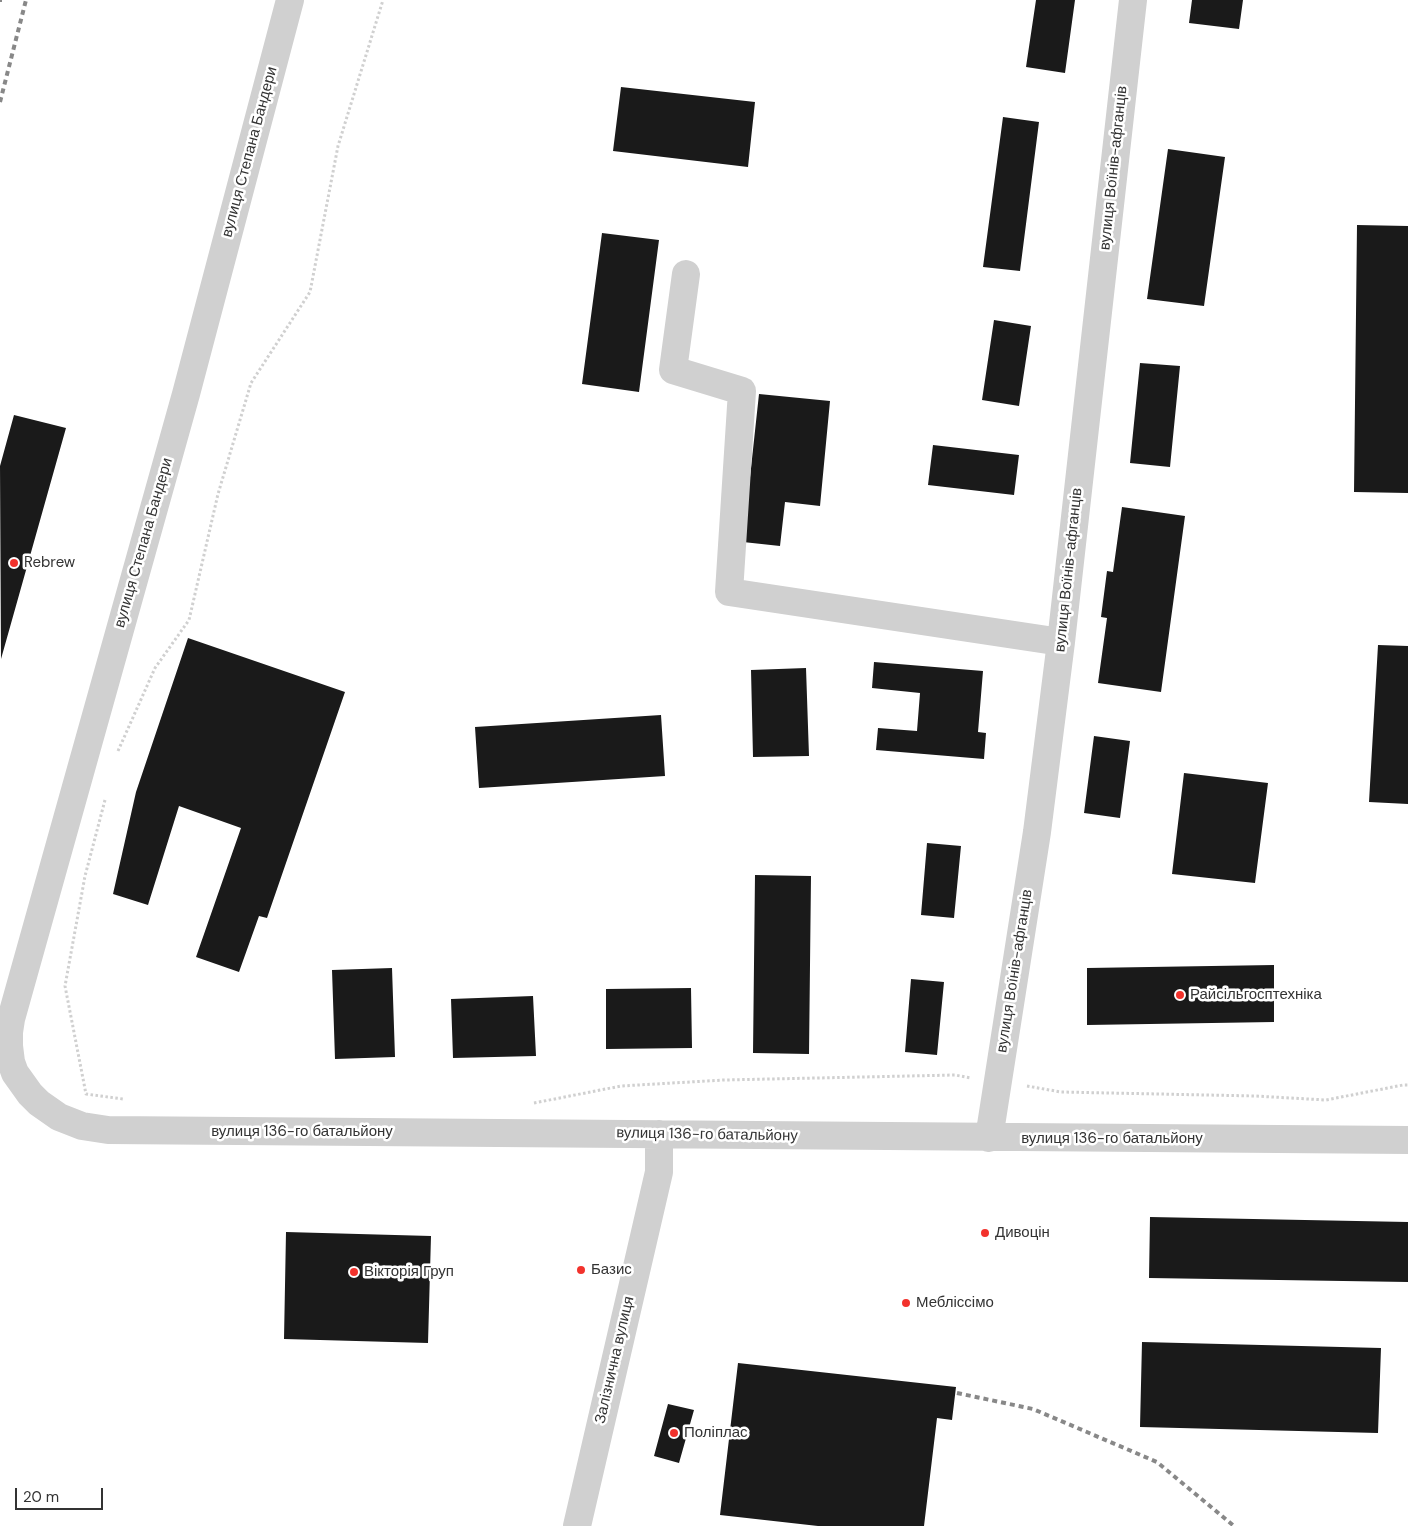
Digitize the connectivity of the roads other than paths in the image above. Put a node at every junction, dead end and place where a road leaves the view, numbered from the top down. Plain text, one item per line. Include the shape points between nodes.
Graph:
1 (290, 0) edge
2 (1133, 0) edge
3 (686, 274) dead end
4 (1061, 642) junction
5 (22, 1084) joint
6 (659, 1134) junction
7 (988, 1138) junction
8 (1408, 1140) edge
9 (577, 1526) edge

1 - 5 street, вулиця Степана Бандери via 186,394 15,1004 9,1046 11,1062
2 - 4 street, вулиця Воїнів-афганців
3 - 4 street via 673,370 742,391 729,592
4 - 7 street, вулиця Воїнів-афганців via 1036,832
5 - 6 street, вулиця 136-го батальйону via 39,1103 59,1117 82,1126 108,1130
6 - 7 street, вулиця 136-го батальйону
6 - 9 street, Залізнична вулиця via 659,1172
7 - 8 street, вулиця 136-го батальйону

